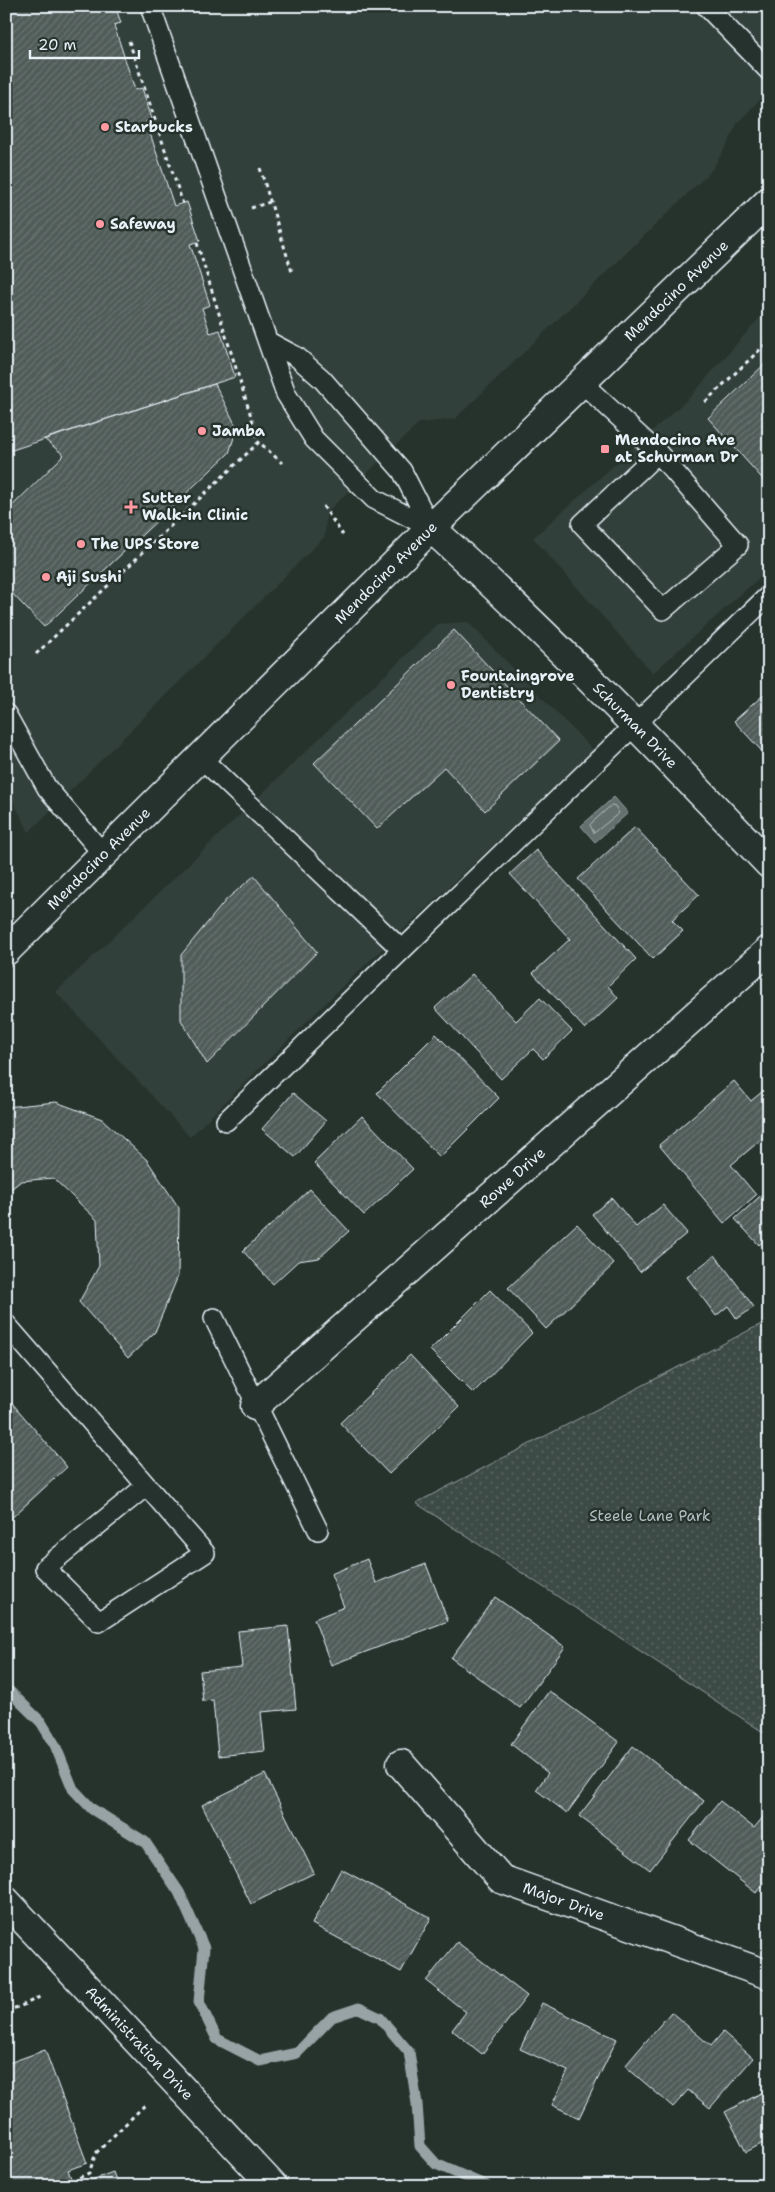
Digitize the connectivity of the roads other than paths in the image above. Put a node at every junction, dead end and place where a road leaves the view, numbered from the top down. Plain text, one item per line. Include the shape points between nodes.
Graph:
1 (150, 6) edge
2 (706, 6) edge
3 (769, 71) edge
4 (769, 201) edge
5 (268, 342) junction
6 (581, 382) junction
7 (658, 453) junction
8 (431, 528) junction
9 (769, 595) edge
10 (6, 714) edge
11 (634, 723) junction
12 (201, 758) junction
13 (104, 855) junction
14 (769, 864) edge
15 (402, 950) junction
16 (769, 950) edge
17 (7, 951) edge
18 (226, 1121) dead end
19 (214, 1318) dead end
20 (6, 1324) edge
21 (255, 1406) junction
22 (146, 1486) junction
23 (318, 1530) dead end
24 (401, 1764) dead end
25 (6, 1901) edge
26 (769, 1975) edge
27 (273, 2186) edge

1 - 5 lane
2 - 3 lane
4 - 6 street, Mendocino Avenue
5 - 8 lane via 297,357 322,379 402,471
5 - 8 lane via 286,394 314,439 374,499
6 - 7 lane
6 - 8 street, Mendocino Avenue
7 - 7 lane via 582,524 663,610 738,545
8 - 11 street, Schurman Drive
8 - 12 street, Mendocino Avenue
9 - 11 lane
10 - 13 lane via 47,788
11 - 14 street, Schurman Drive
11 - 15 lane
12 - 13 street, Mendocino Avenue
12 - 15 lane
13 - 17 street, Mendocino Avenue
15 - 18 lane
16 - 21 street, Rowe Drive
19 - 21 lane
20 - 22 lane
21 - 23 lane
22 - 22 lane via 205,1553 99,1622 45,1568
24 - 26 street, Major Drive via 501,1879
25 - 27 street, Administration Drive

